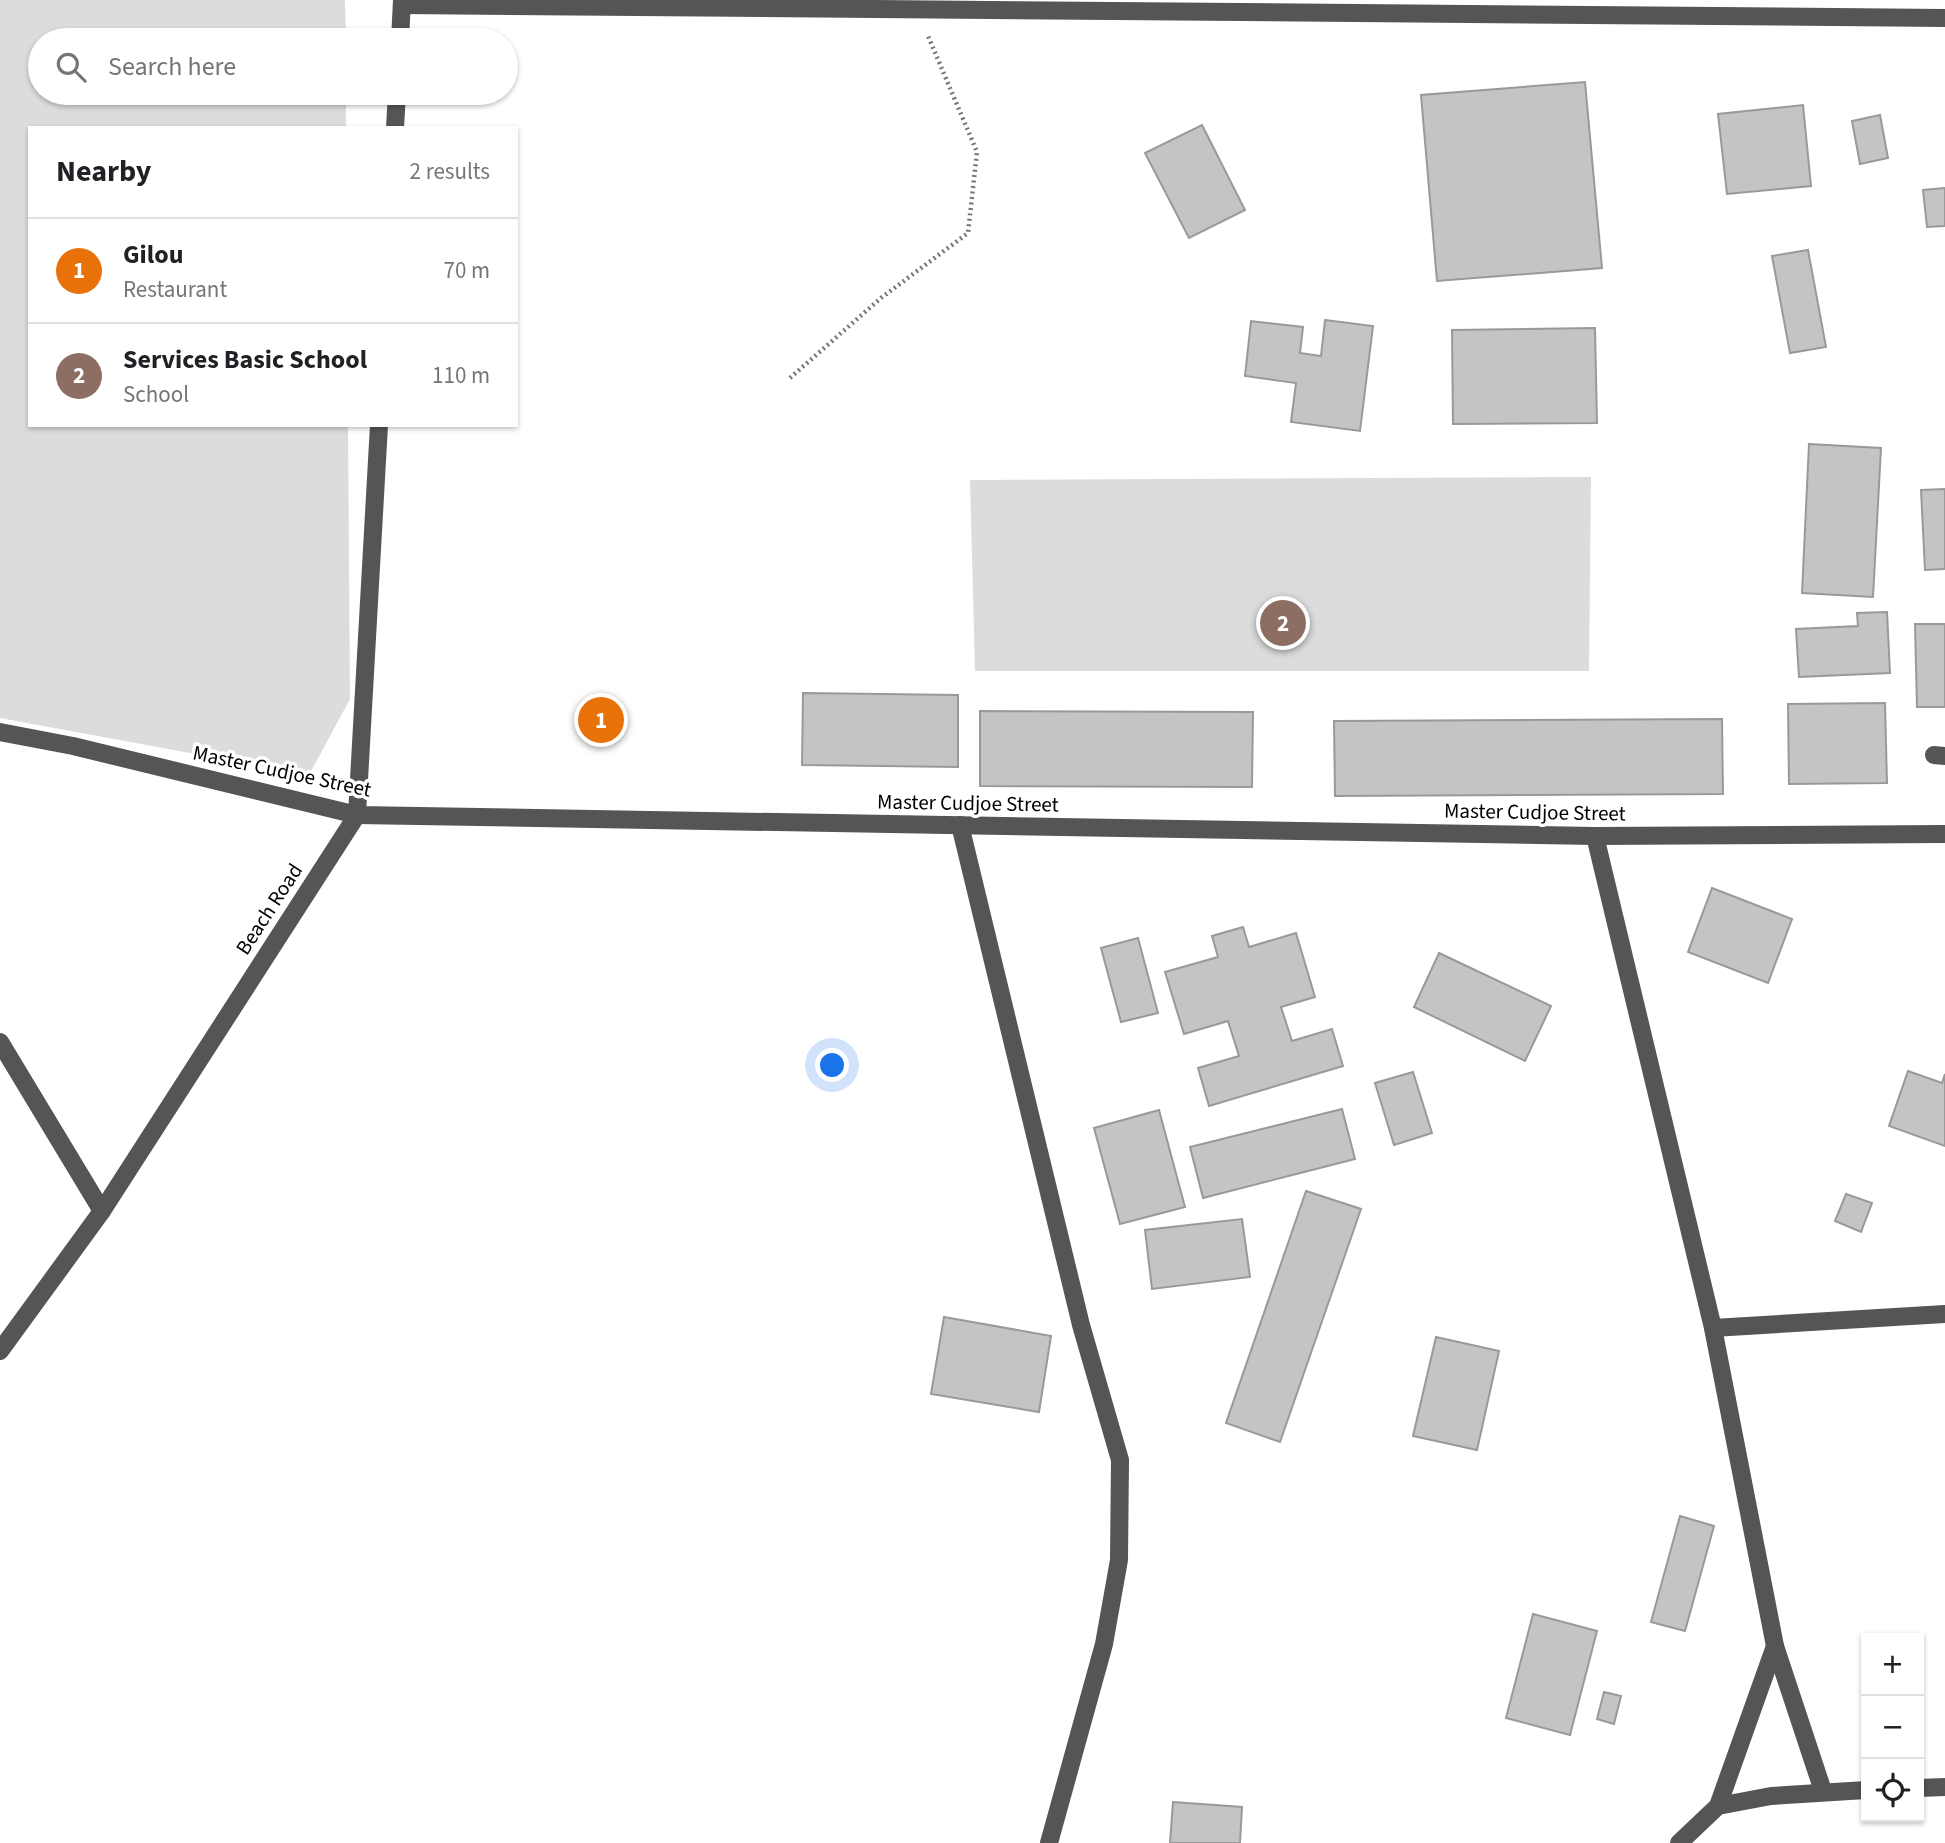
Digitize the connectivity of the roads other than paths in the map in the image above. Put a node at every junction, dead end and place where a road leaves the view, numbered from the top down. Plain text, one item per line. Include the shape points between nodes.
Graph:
1 (402, 3) edge
2 (1644, 8) edge
3 (1945, 19) edge
4 (401, 28) edge
5 (396, 105) edge
6 (395, 126) edge
7 (379, 427) edge
8 (0, 732) edge
9 (357, 815) junction
10 (960, 825) junction
11 (1945, 834) edge
12 (1595, 836) junction
13 (0, 1042) edge
14 (102, 1211) junction
15 (1945, 1314) edge
16 (1713, 1328) junction
17 (0, 1351) edge
18 (1775, 1646) junction
19 (1945, 1787) edge
20 (1924, 1788) edge
21 (1861, 1790) edge
22 (1823, 1791) junction
23 (1718, 1806) junction
24 (1049, 1843) edge
25 (1679, 1843) edge

1 - 2 street via 916,10
1 - 4 street
2 - 3 street
5 - 6 street
7 - 9 street, Beach Road
8 - 9 street, Master Cudjoe Street
9 - 10 street, Master Cudjoe Street
9 - 14 street, Beach Road
10 - 12 street, Master Cudjoe Street
10 - 24 street via 1081,1325 1120,1460 1119,1560 1106,1632
11 - 12 street, Master Cudjoe Street
12 - 16 street
13 - 14 street
14 - 17 street, Beach Road
15 - 16 street
16 - 18 street
18 - 22 street
18 - 23 street
19 - 20 street
21 - 22 street
22 - 23 street
23 - 25 street

